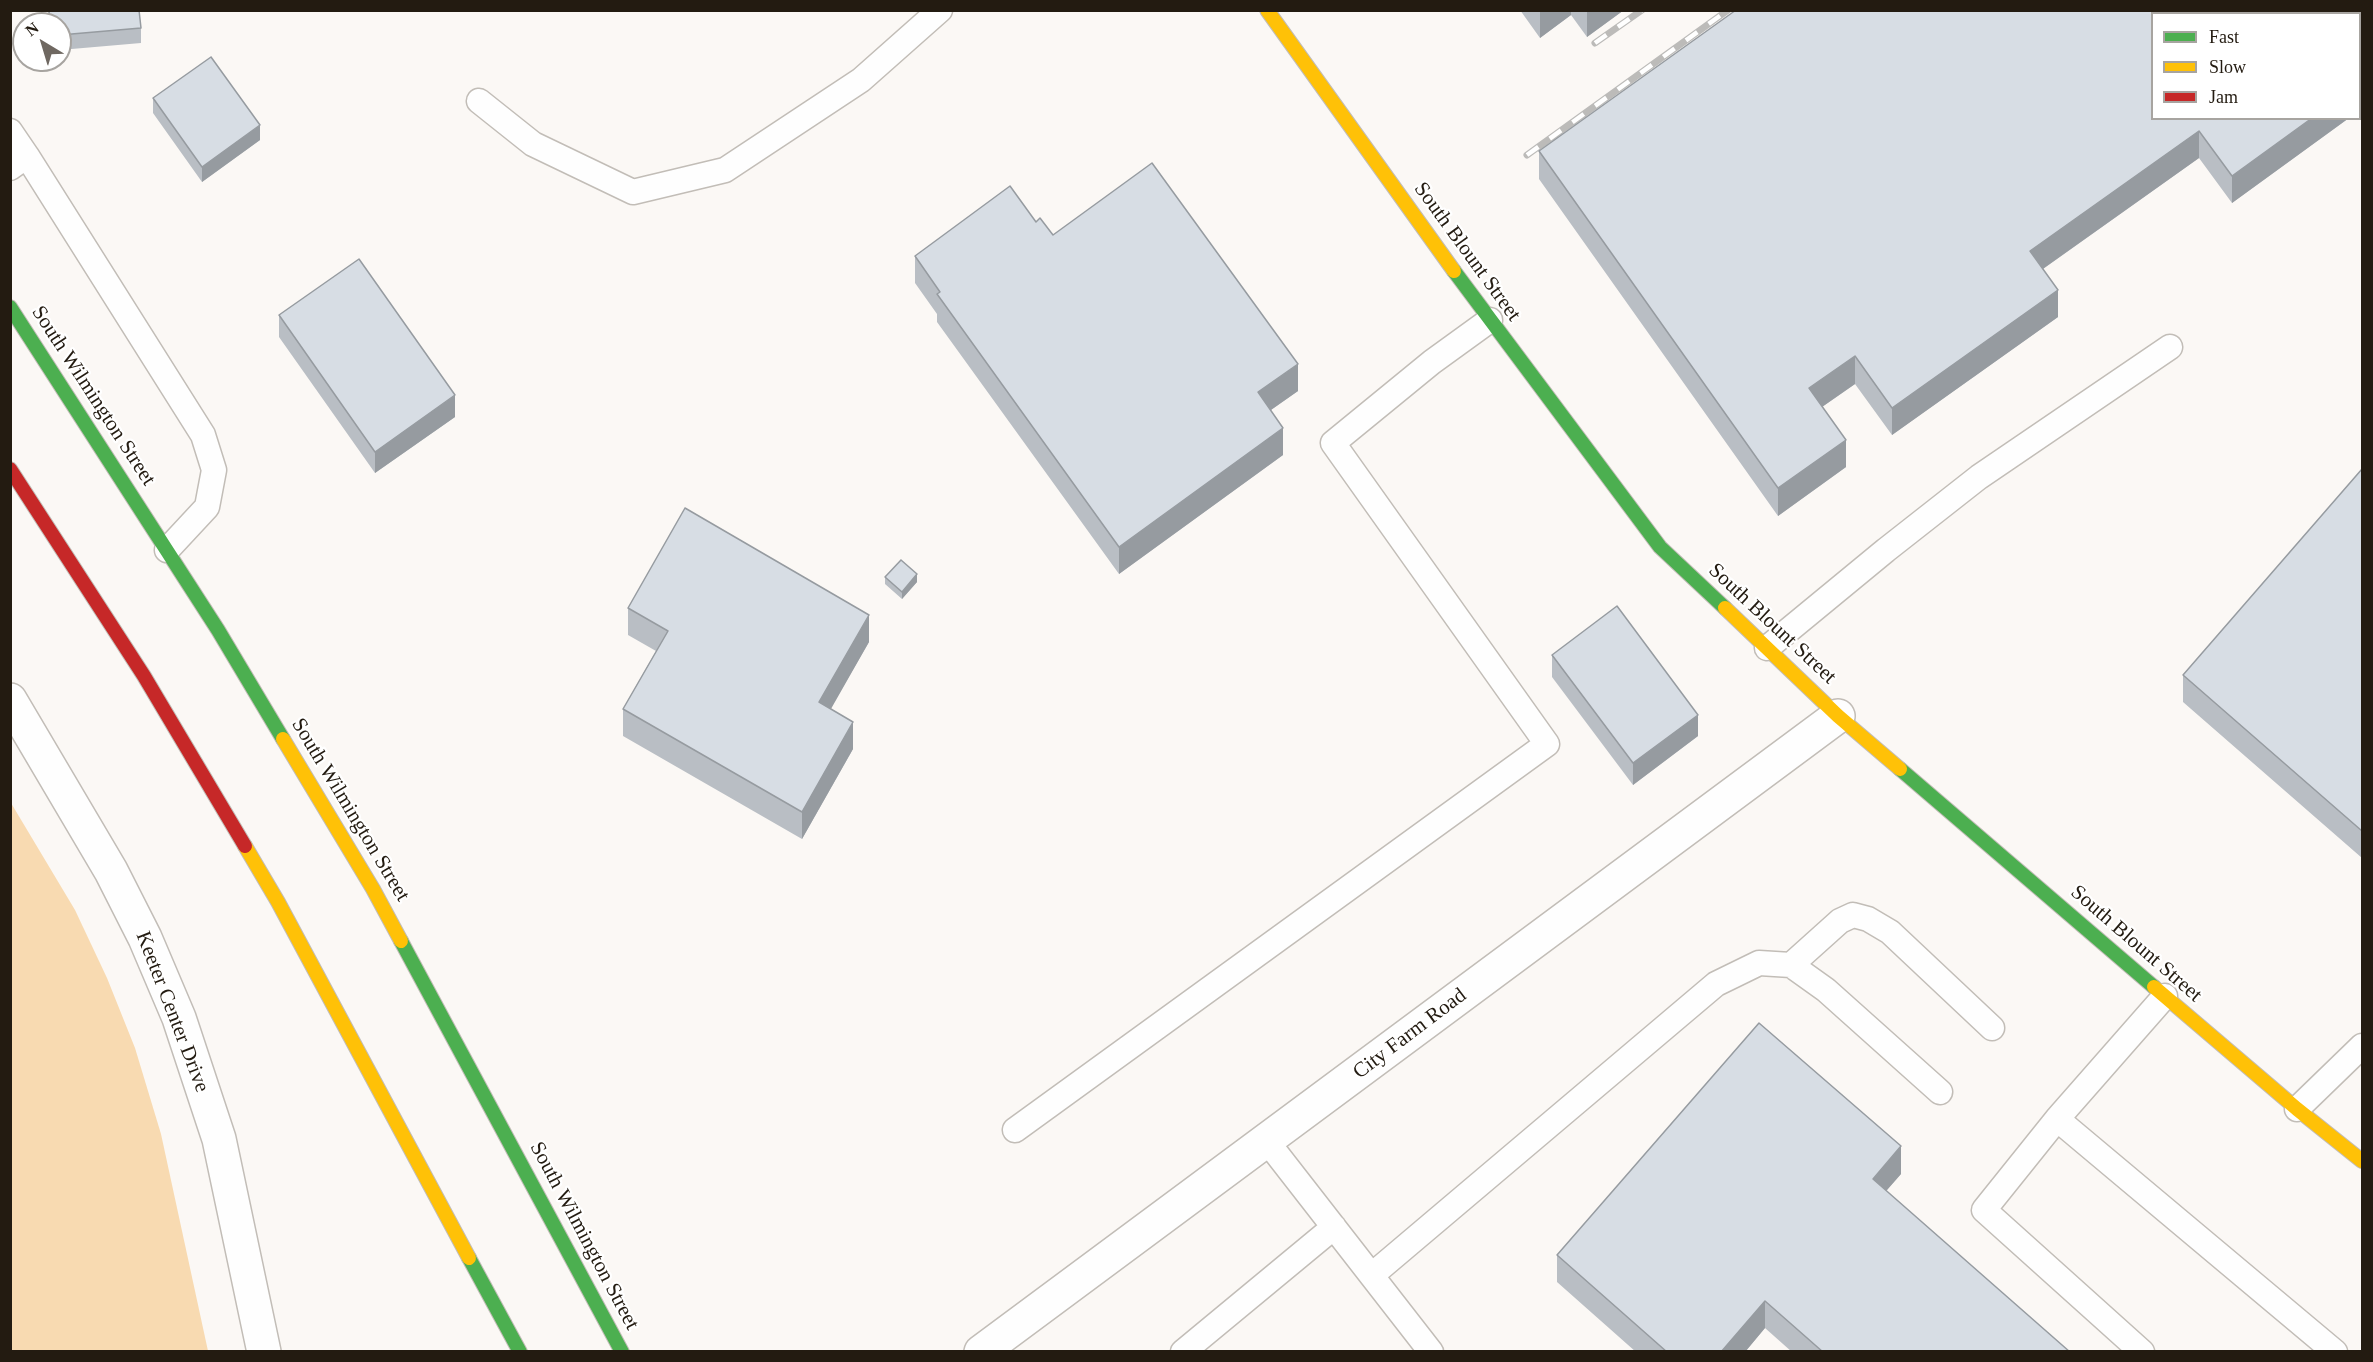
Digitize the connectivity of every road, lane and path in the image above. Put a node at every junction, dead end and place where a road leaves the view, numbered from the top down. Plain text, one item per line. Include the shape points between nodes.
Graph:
1 (940, 10) edge
2 (1267, 10) edge
3 (479, 101) dead end
4 (10, 131) edge
5 (19, 162) edge
6 (10, 308) edge
7 (1490, 320) junction
8 (2170, 347) dead end
9 (10, 470) edge
10 (167, 550) junction
11 (1767, 648) junction
12 (10, 700) edge
13 (1838, 716) junction
14 (1791, 965) junction
15 (2165, 996) junction
16 (1992, 1028) dead end
17 (2362, 1046) edge
18 (1940, 1092) dead end
19 (2297, 1109) junction
20 (2056, 1119) junction
21 (1015, 1130) dead end
22 (1266, 1140) junction
23 (2362, 1161) edge
24 (1334, 1227) junction
25 (1372, 1275) junction
26 (264, 1352) edge
27 (520, 1352) edge
28 (622, 1352) edge
29 (981, 1352) edge
30 (1183, 1352) edge
31 (1431, 1352) edge
32 (2142, 1352) edge
33 (2335, 1352) edge

1 - 3 lane via 861,80 725,170 633,192 533,144
2 - 7 main road, South Blount Street
4 - 5 lane
5 - 10 lane via 203,435 214,470 207,507
6 - 10 main road, South Wilmington Street
7 - 11 main road, South Blount Street via 1660,548
7 - 21 lane via 1333,443 1547,744
8 - 11 lane via 1979,477
9 - 27 main road via 144,676 279,902
10 - 28 main road, South Wilmington Street via 373,889
11 - 13 main road, South Blount Street
12 - 26 street, Keeter Center Drive via 111,871 146,938 179,1018 219,1139
13 - 15 main road, South Blount Street
13 - 22 street, City Farm Road
14 - 16 lane via 1840,921 1853,915 1868,919 1890,932
14 - 18 lane via 1826,990
14 - 25 lane via 1759,963 1716,984
15 - 19 main road, South Blount Street
15 - 20 lane
17 - 19 lane
19 - 23 main road, South Blount Street
20 - 32 lane via 1984,1210
20 - 33 lane
22 - 24 lane
22 - 29 street, City Farm Road
24 - 25 lane
24 - 30 lane
25 - 31 lane

